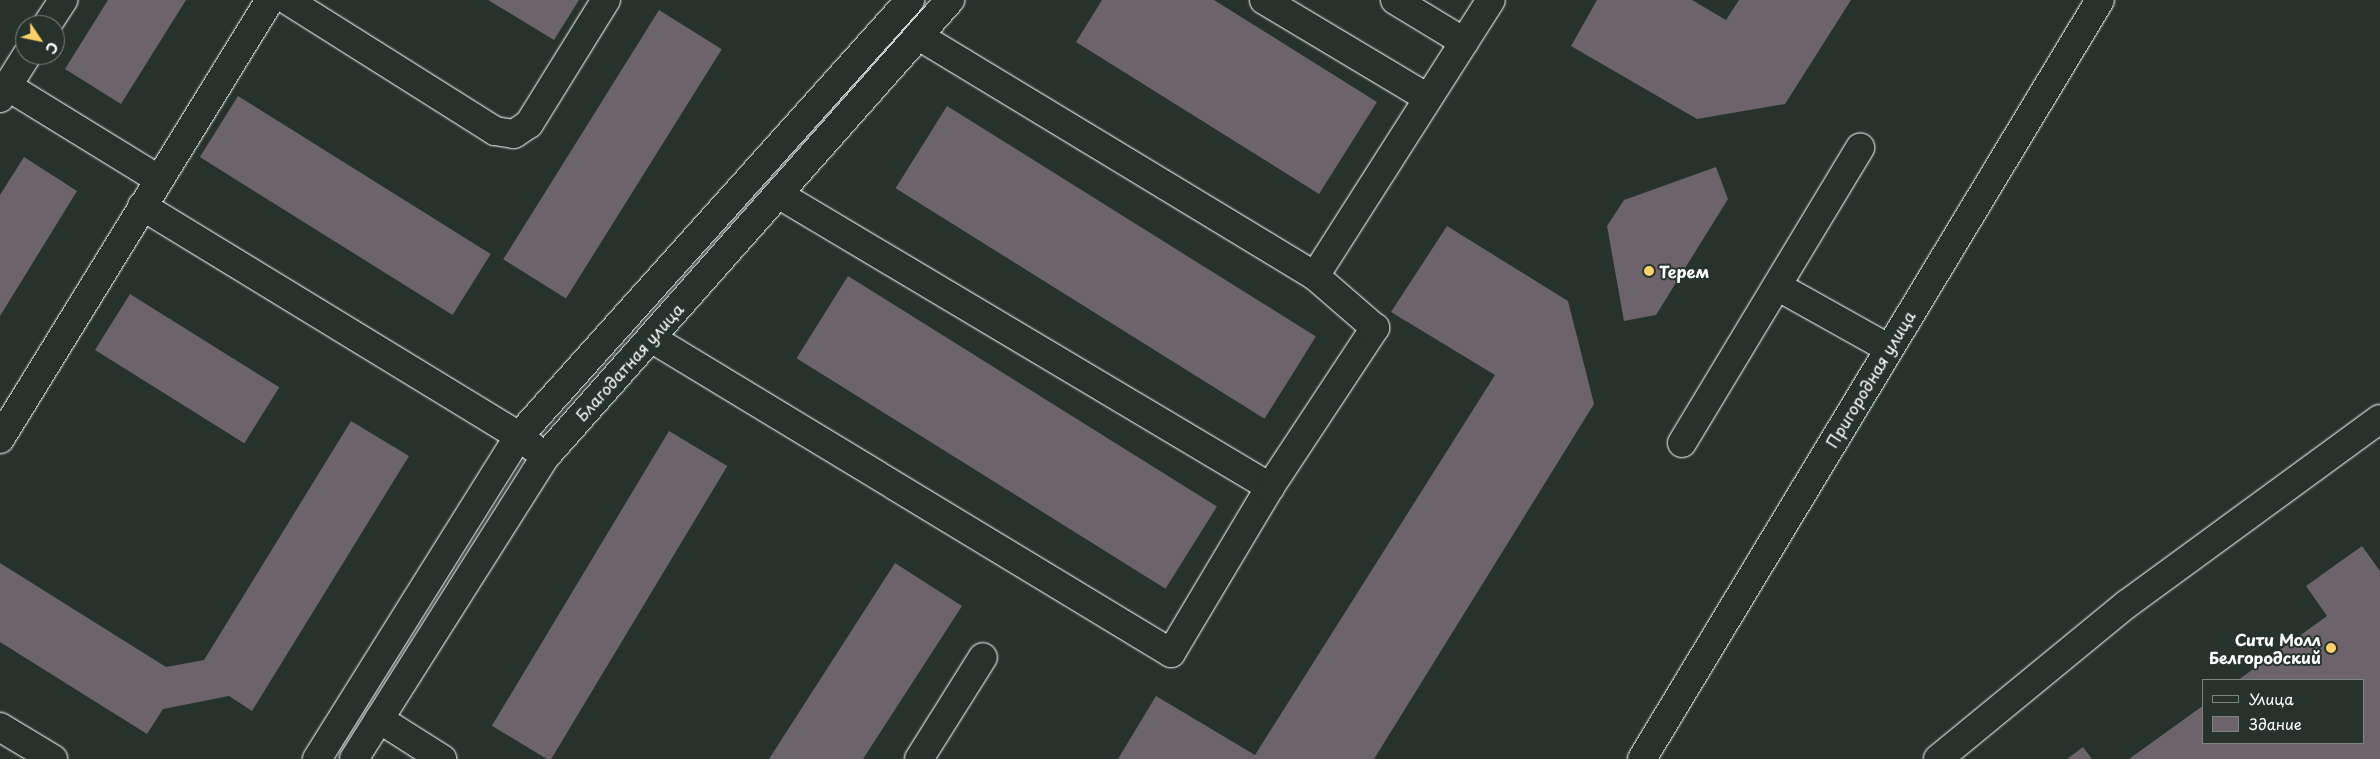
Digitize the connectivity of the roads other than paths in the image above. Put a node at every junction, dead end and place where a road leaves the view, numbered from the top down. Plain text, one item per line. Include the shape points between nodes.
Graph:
1 (63, 0) edge
2 (270, 0) edge
3 (287, 0) edge
4 (606, 0) edge
5 (910, 0) edge
6 (950, 0) edge
7 (1264, 0) edge
8 (1395, 0) edge
9 (1491, 0) edge
10 (2100, 0) edge
11 (53, 15) edge
12 (918, 36) junction
13 (1464, 42) junction
14 (21, 65) edge
15 (4, 92) edge
16 (1428, 98) junction
17 (1860, 148) dead end
18 (158, 179) junction
19 (778, 194) junction
20 (142, 206) junction
21 (1314, 276) junction
22 (1777, 286) junction
23 (651, 338) junction
24 (1888, 348) junction
25 (2380, 419) edge
26 (519, 436) junction
27 (0, 438) edge
28 (1682, 443) dead end
29 (545, 457) junction
30 (1270, 487) junction
31 (983, 656) dead end
32 (379, 719) junction
33 (0, 727) edge
34 (53, 759) edge
35 (317, 759) edge
36 (354, 759) edge
37 (442, 759) edge
38 (919, 759) edge
39 (1642, 759) edge
40 (1938, 759) edge

1 - 11 street
2 - 18 street
3 - 4 street via 495,130 514,134 529,124
5 - 26 street, Благодатная улица
6 - 12 street, Благодатная улица
7 - 16 street
8 - 13 street
9 - 13 street
10 - 24 street, Пригородная улица
12 - 19 street, Благодатная улица
12 - 21 street
13 - 16 street
14 - 15 street
15 - 18 street
16 - 21 street
17 - 22 street
18 - 20 street
19 - 23 street, Благодатная улица
19 - 30 street
20 - 26 street
20 - 27 street
21 - 30 street via 1375,328
22 - 24 street
22 - 28 street
23 - 29 street, Благодатная улица
23 - 30 street via 1171,653
24 - 39 street, Пригородная улица
25 - 40 street via 2128,604
26 - 29 street
26 - 35 street, Благодатная улица
29 - 32 street, Благодатная улица
31 - 38 street
32 - 36 street, Благодатная улица
32 - 37 street
33 - 34 street

